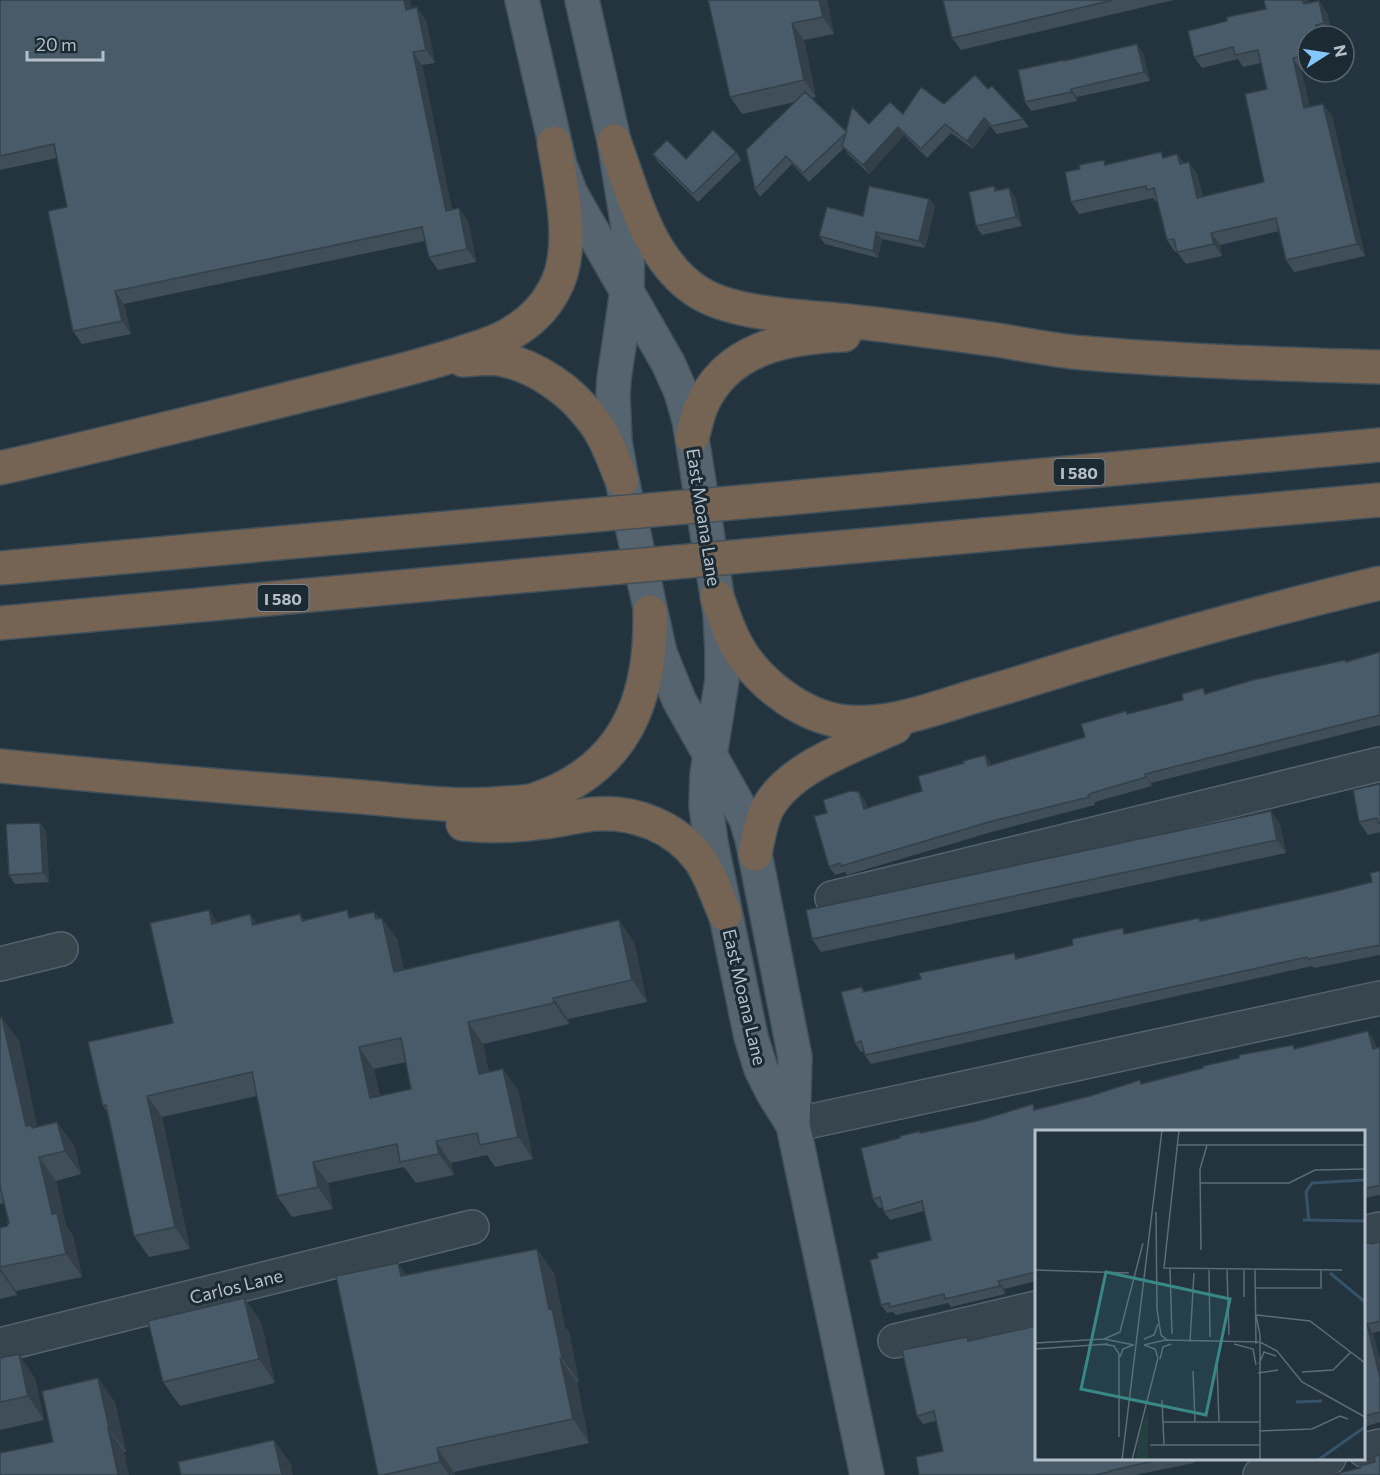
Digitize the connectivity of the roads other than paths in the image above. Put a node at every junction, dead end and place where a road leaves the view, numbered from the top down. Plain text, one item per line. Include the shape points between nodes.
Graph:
1 (522, 0) edge
2 (582, 0) edge
3 (614, 141) junction
4 (554, 143) junction
5 (627, 291) junction
6 (933, 332) junction
7 (437, 362) junction
8 (1380, 367) edge
9 (692, 438) junction
10 (1380, 445) edge
11 (0, 468) edge
12 (622, 480) junction
13 (1380, 500) edge
14 (0, 568) edge
15 (1380, 583) edge
16 (717, 597) junction
17 (650, 612) junction
18 (0, 623) edge
19 (932, 710) junction
20 (710, 756) junction
21 (1380, 764) edge
22 (0, 766) edge
23 (369, 798) junction
24 (755, 854) junction
25 (832, 898) dead end
26 (725, 914) junction
27 (61, 949) dead end
28 (0, 964) edge
29 (1380, 998) edge
30 (793, 1125) junction
31 (472, 1227) dead end
32 (1380, 1229) edge
33 (1365, 1233) edge
34 (1035, 1308) edge
35 (895, 1341) dead end
36 (0, 1345) edge
37 (1380, 1446) edge
38 (1365, 1450) edge
39 (1321, 1460) edge
40 (867, 1475) edge
41 (1260, 1475) edge

1 - 4 main road, East Moana Lane
2 - 3 main road, East Moana Lane
3 - 5 main road, East Moana Lane via 628,226
3 - 6 highway via 652,239 666,261 695,290 717,301 768,313
4 - 5 main road, East Moana Lane via 571,194
4 - 7 highway via 566,243 555,288 532,318 512,333
5 - 9 main road, East Moana Lane via 681,392
5 - 12 main road, East Moana Lane via 614,379 615,441
6 - 8 highway via 1181,361
6 - 9 highway via 815,336 778,342 753,352 735,364 708,393
7 - 11 highway
7 - 12 highway via 504,360 550,380 592,418
9 - 16 main road, East Moana Lane
10 - 14 highway, I 580, bridge
12 - 17 main road, East Moana Lane
13 - 18 highway, I 580, bridge
15 - 19 highway via 1200,629
16 - 19 highway via 732,637 747,661 784,697 838,720 871,723
16 - 20 main road, East Moana Lane via 722,680
17 - 20 main road, East Moana Lane via 660,653 679,700
17 - 23 highway via 646,674 632,718 623,737 590,771 532,801 468,804
19 - 24 highway via 798,775 768,807
20 - 24 main road, East Moana Lane via 746,819
20 - 26 main road, East Moana Lane via 706,806
21 - 25 street
22 - 23 highway
23 - 26 highway via 486,827 595,813 647,820 668,830 699,860
24 - 30 main road, East Moana Lane via 795,1057
26 - 30 main road, East Moana Lane via 761,1070
27 - 28 street
29 - 30 street
30 - 40 main road, East Moana Lane
31 - 36 street, Carlos Lane
32 - 33 street
34 - 35 street
37 - 38 street
39 - 41 street

